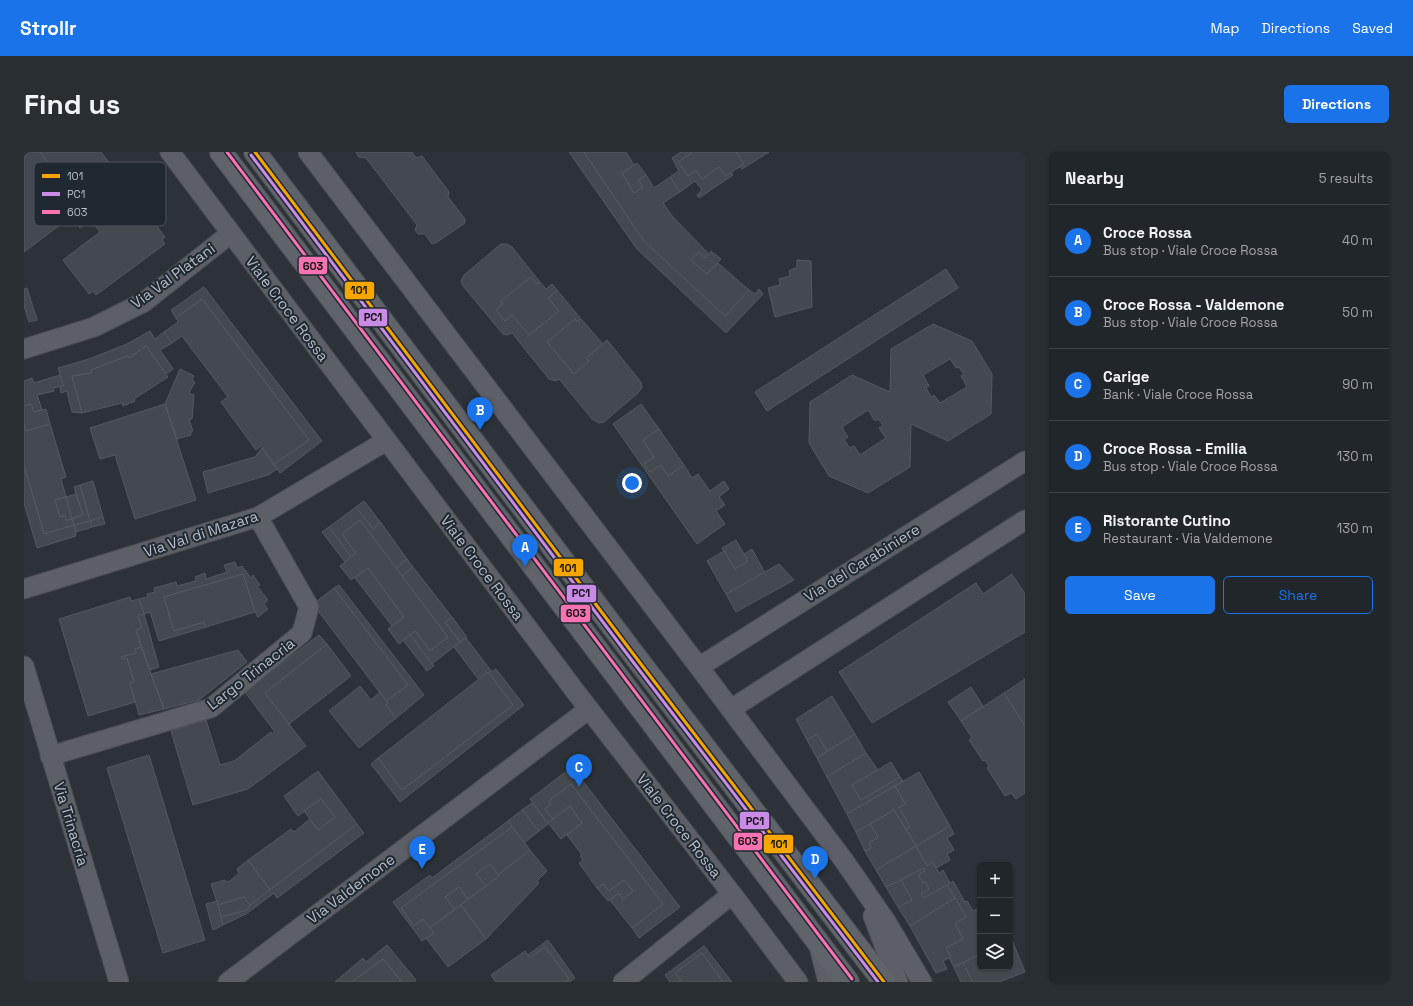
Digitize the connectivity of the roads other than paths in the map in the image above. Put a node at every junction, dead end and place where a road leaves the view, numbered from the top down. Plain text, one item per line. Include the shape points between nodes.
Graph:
1 (170, 152) edge
2 (221, 152) edge
3 (255, 152) edge
4 (308, 152) edge
5 (230, 234) junction
6 (24, 349) edge
7 (386, 441) junction
8 (1025, 461) edge
9 (258, 518) junction
10 (1025, 520) edge
11 (24, 589) edge
12 (24, 666) edge
13 (699, 666) junction
14 (589, 709) junction
15 (731, 709) junction
16 (50, 756) junction
17 (860, 886) junction
18 (732, 894) junction
19 (818, 943) junction
20 (119, 982) edge
21 (228, 982) edge
22 (622, 982) edge
23 (798, 982) edge
24 (828, 982) edge
25 (848, 982) edge
26 (884, 982) edge
27 (898, 982) edge
28 (922, 982) edge

1 - 5 street, Viale Croce Rossa
2 - 19 street
3 - 26 street
4 - 13 street
5 - 6 street, Via Val Platani via 144,302 94,327
5 - 7 street, Viale Croce Rossa
7 - 9 street, Via Val di Mazara
7 - 14 street, Viale Croce Rossa
8 - 13 street, Via del Carabiniere
9 - 11 street, Via Val di Mazara
9 - 16 street, Largo Trinacria via 309,607 302,633 211,708
10 - 15 street
12 - 16 street, Via Trinacria
13 - 15 street
14 - 18 street, Viale Croce Rossa
14 - 21 street, Via Valdemone
15 - 17 street via 845,862
16 - 20 street, Via Trinacria
17 - 27 street
17 - 28 street via 887,924
18 - 22 street
18 - 23 street, Viale Croce Rossa
19 - 24 street
19 - 25 street

